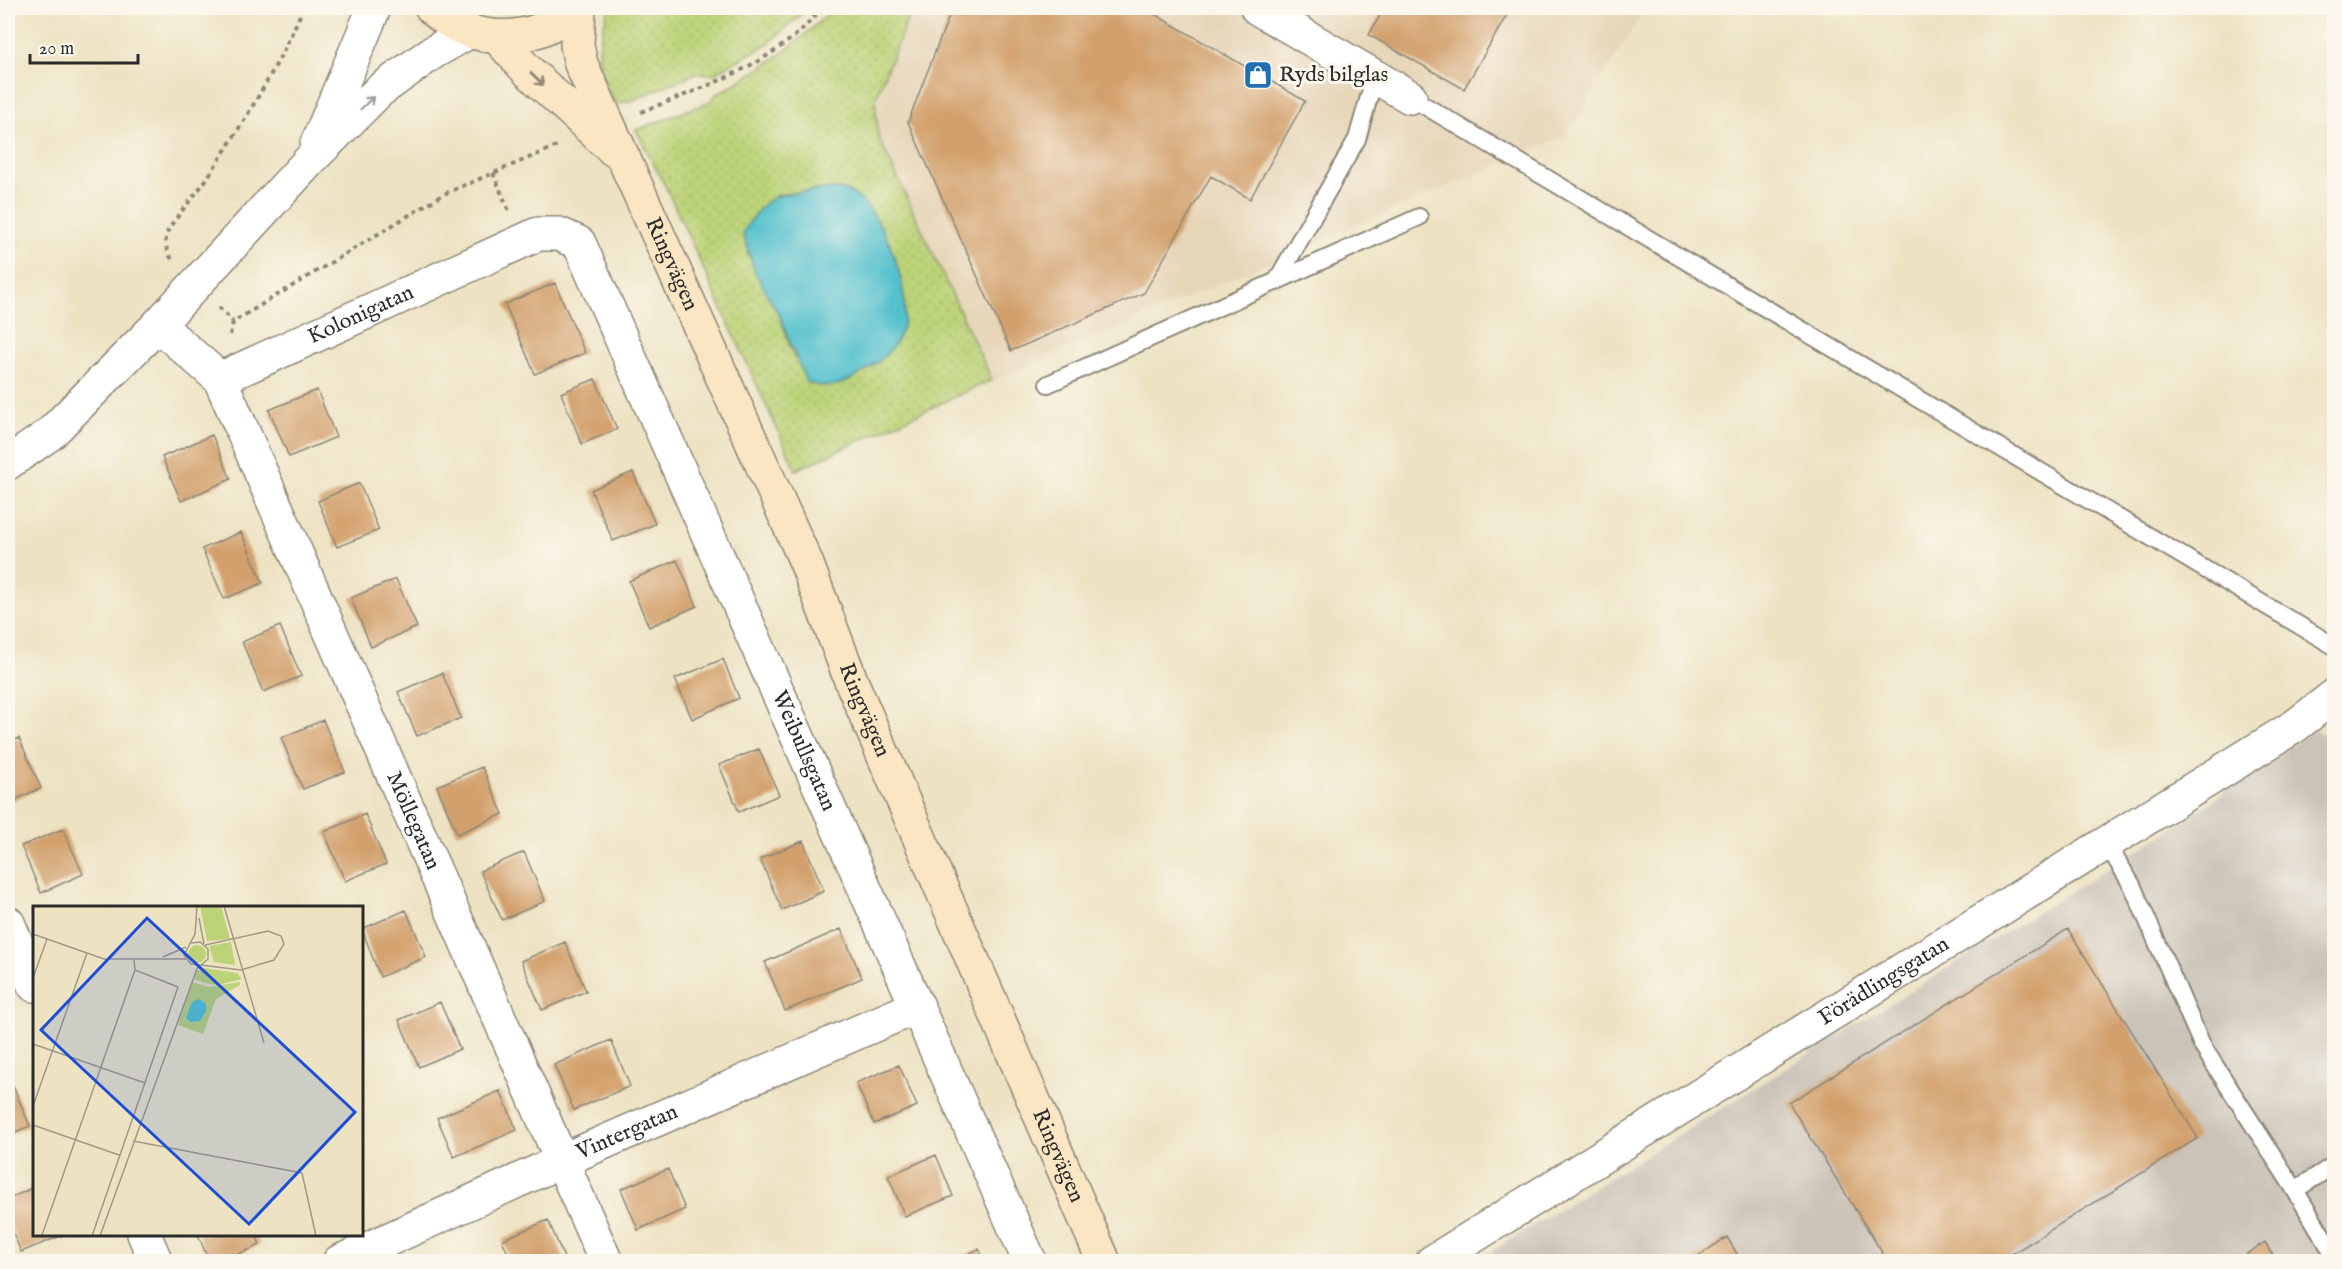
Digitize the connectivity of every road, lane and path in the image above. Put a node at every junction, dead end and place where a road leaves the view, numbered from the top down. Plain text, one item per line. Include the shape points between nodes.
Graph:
1 (303, 8) edge
2 (374, 8) edge
3 (432, 8) edge
4 (574, 8) edge
5 (579, 8) edge
6 (822, 8) edge
7 (1257, 8) edge
8 (483, 34) junction
9 (1374, 76) junction
10 (1410, 97) joint
11 (637, 113) dead end
12 (567, 141) dead end
13 (311, 159) junction
14 (624, 159) junction
15 (1419, 217) dead end
16 (579, 243) joint
17 (196, 282) junction
18 (1276, 282) junction
19 (233, 322) junction
20 (158, 325) junction
21 (220, 379) junction
22 (1048, 384) dead end
23 (8, 463) edge
24 (2334, 646) edge
25 (2334, 696) edge
26 (2106, 843) junction
27 (8, 923) edge
28 (33, 983) edge
29 (918, 1006) junction
30 (561, 1161) junction
31 (2334, 1165) edge
32 (2295, 1190) junction
33 (145, 1236) edge
34 (2334, 1255) edge
35 (156, 1262) edge
36 (339, 1262) edge
37 (606, 1262) edge
38 (1030, 1262) edge
39 (1104, 1262) edge
40 (1432, 1262) edge

1 - 17 path via 289,44 260,94 167,234 170,257
2 - 13 street
3 - 8 main road, Ringvägen via 446,19
4 - 8 main road via 527,34
5 - 14 main road, Ringvägen via 577,45 581,64
6 - 11 path via 748,68
7 - 9 street
13 -> 8 street via 380,91 432,53
8 -> 14 main road, Ringvägen
9 - 10 street
9 - 18 lane via 1358,139
10 - 24 lane
12 - 19 path via 444,194
13 - 17 street
14 - 39 main road, Ringvägen via 806,562 852,683
15 - 18 lane
16 - 21 street, Kolonigatan via 559,234 538,234
16 - 29 street, Weibullsgatan
17 - 19 path
17 - 20 street
18 - 22 lane
19 - 21 path
20 - 21 street
20 - 23 street via 50,434
21 - 30 street, Möllegatan
25 - 26 street, Förädlingsgatan via 2295,726
26 - 32 lane via 2132,885 2204,1047
26 - 40 street, Förädlingsgatan
27 - 28 street
29 - 30 street, Vintergatan
29 - 38 street, Weibullsgatan
30 - 36 street, Vintergatan
30 - 37 street, Möllegatan
31 - 32 lane
32 - 34 lane
33 - 35 street

